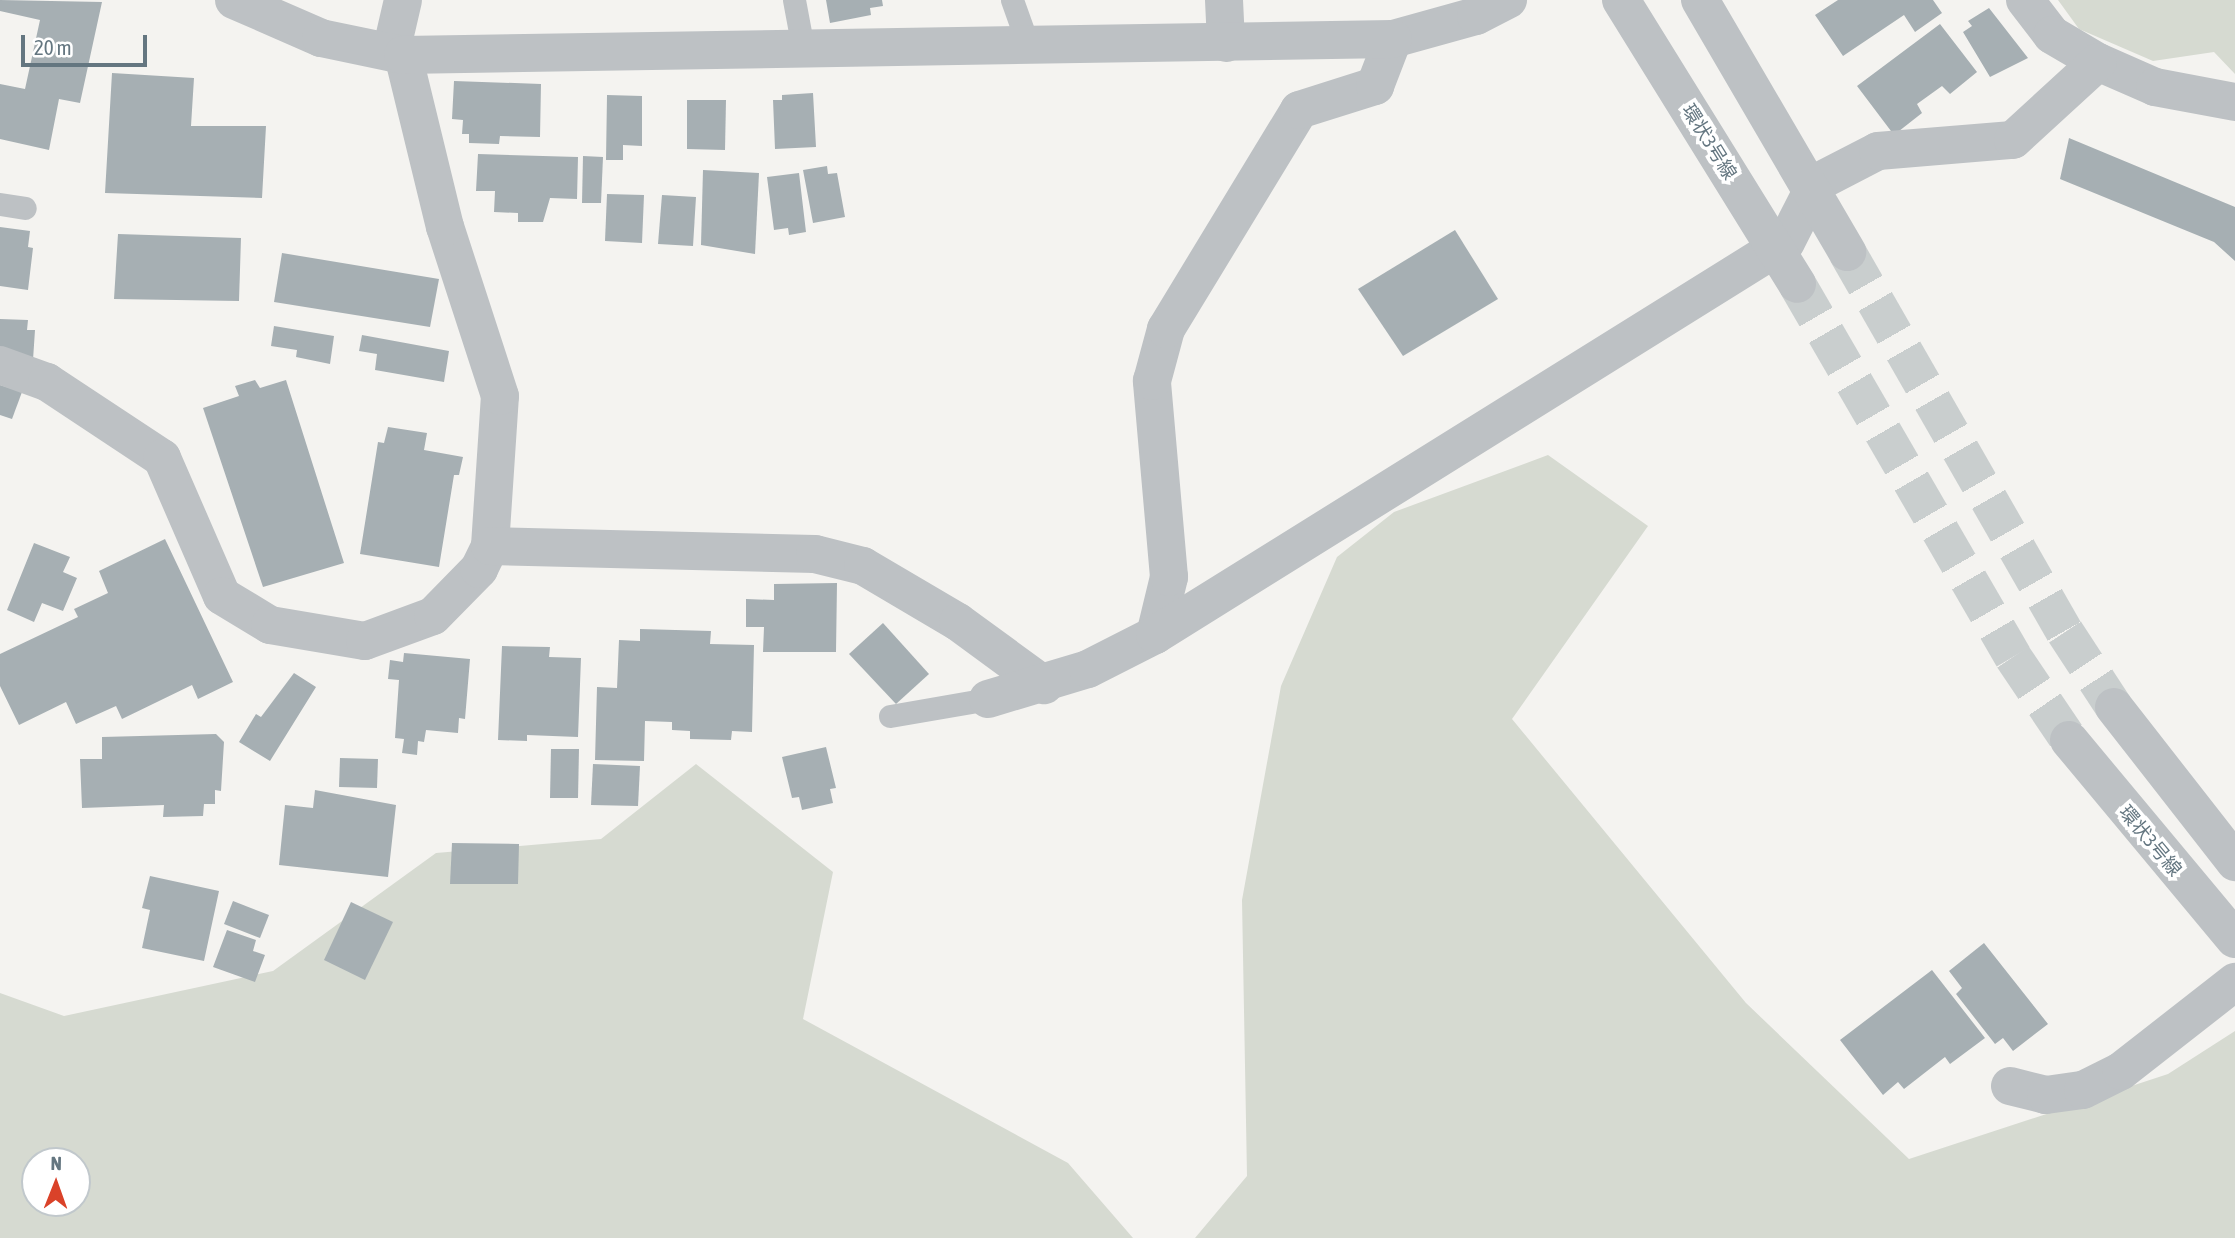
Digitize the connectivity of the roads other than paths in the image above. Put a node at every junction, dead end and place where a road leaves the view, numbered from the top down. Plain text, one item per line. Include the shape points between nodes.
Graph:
1 (234, 0) edge
2 (403, 0) edge
3 (794, 0) edge
4 (1012, 0) edge
5 (1224, 0) edge
6 (1508, 0) edge
7 (1621, 0) edge
8 (1700, 0) edge
9 (2025, 0) edge
10 (1445, 12) edge
11 (1393, 38) junction
12 (1226, 43) junction
13 (1028, 45) junction
14 (803, 48) junction
15 (397, 54) junction
16 (2098, 62) junction
17 (2235, 102) edge
18 (0, 204) edge
19 (25, 208) dead end
20 (1847, 253) tunnel mouth
21 (1797, 284) tunnel mouth
22 (0, 365) edge
23 (489, 546) junction
24 (1155, 635) junction
25 (1044, 685) junction
26 (988, 699) joint
27 (2114, 707) tunnel mouth
28 (890, 716) dead end
29 (2068, 740) tunnel mouth
30 (2235, 862) edge
31 (2235, 939) edge
32 (2235, 982) edge
33 (2010, 1086) dead end

1 - 15 street via 321,38
2 - 15 street
3 - 14 lane
4 - 13 lane
5 - 12 street
6 - 10 street
7 - 21 street, 環状3号線, bridge
8 - 20 street, bridge
9 - 16 street via 2052,35
10 - 11 street
11 - 12 street
11 - 24 street via 1375,86 1299,110 1166,329 1152,381 1169,577
12 - 13 street
13 - 14 street
14 - 15 street
15 - 23 street via 445,227 500,396
16 - 17 street via 2155,87
16 - 24 street via 2013,140 1878,151 1816,183 1786,242
18 - 19 lane
22 - 23 street via 47,382 162,458 222,596 270,625 365,641 433,616 479,569
23 - 25 street via 827,556 875,573 958,622
24 - 25 street
25 - 26 street
26 - 28 lane
27 - 30 street
29 - 31 street, 環状3号線
32 - 33 street via 2120,1072 2083,1090 2046,1095

